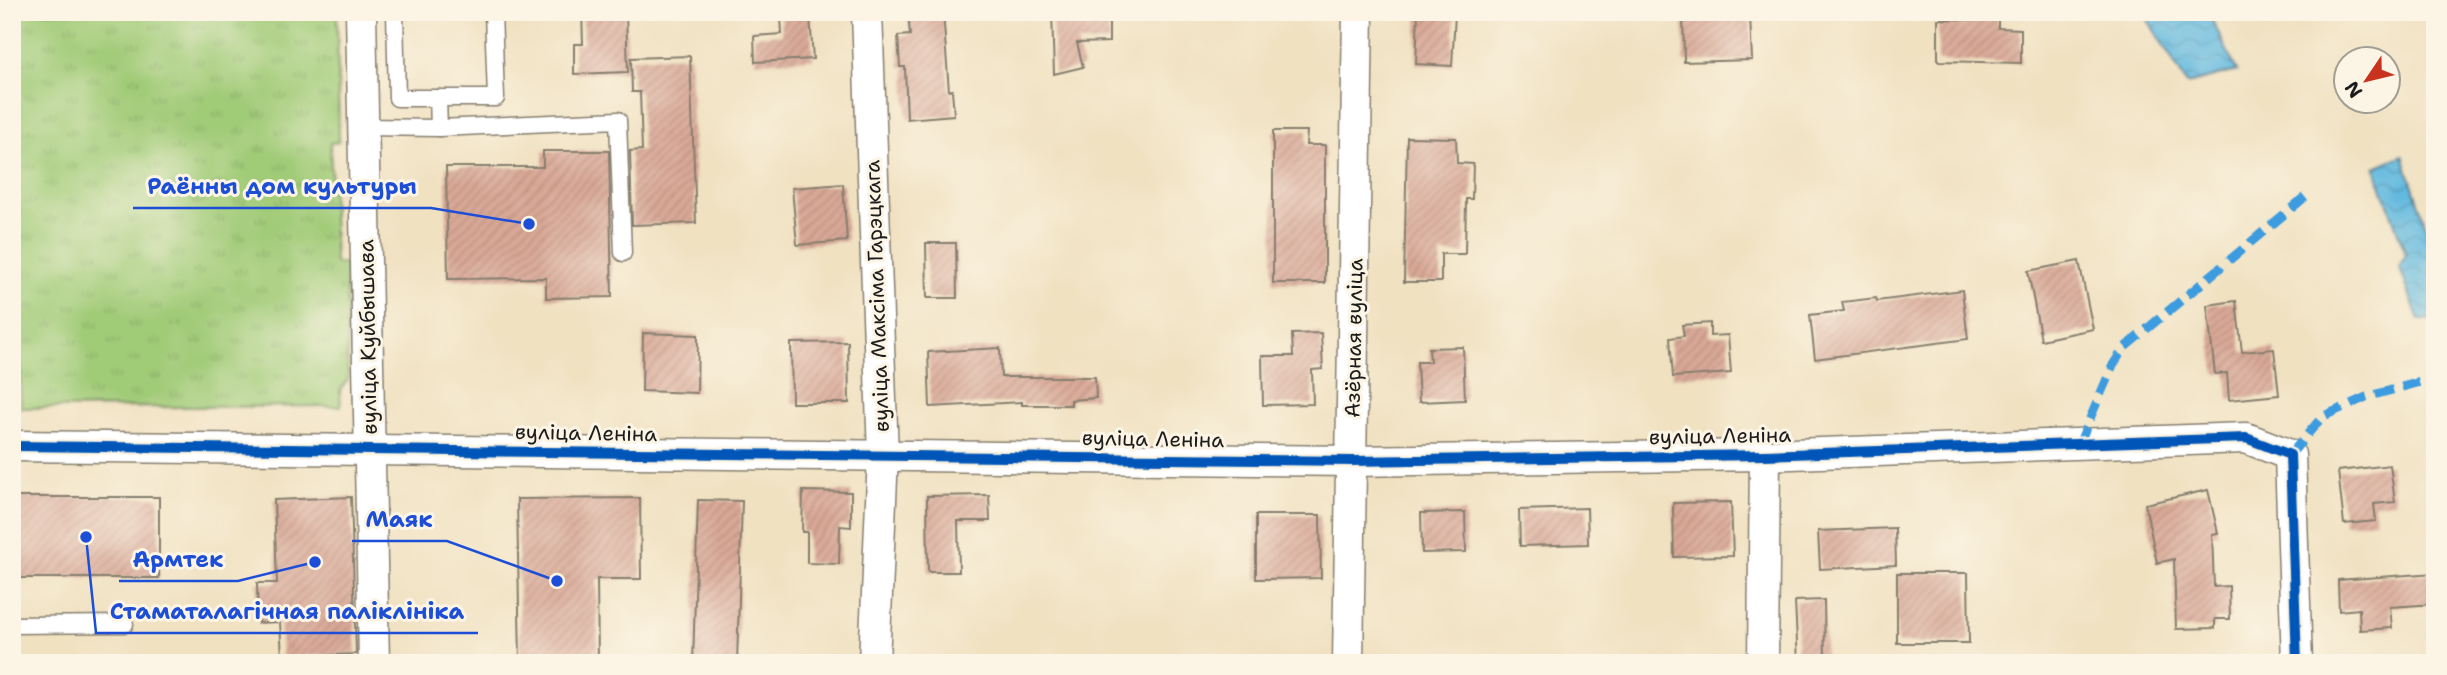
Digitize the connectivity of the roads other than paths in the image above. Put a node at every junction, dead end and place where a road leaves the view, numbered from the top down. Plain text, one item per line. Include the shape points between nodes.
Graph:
1 (361, 12) edge
2 (395, 12) edge
3 (493, 12) edge
4 (867, 12) edge
5 (1358, 12) edge
6 (439, 98) junction
7 (364, 127) junction
8 (439, 128) junction
9 (622, 253) dead end
10 (12, 446) edge
11 (370, 450) junction
12 (883, 455) junction
13 (1765, 455) junction
14 (1352, 461) junction
15 (125, 624) dead end
16 (12, 625) edge
17 (374, 663) edge
18 (874, 663) edge
19 (1348, 663) edge
20 (1763, 663) edge
21 (2297, 663) edge

1 - 7 street, вуліца Куйбышава
2 - 6 lane via 397,98
3 - 6 lane via 496,98
4 - 12 street, вуліца Максіма Гарэцкага
5 - 14 street, Азёрная вуліца
6 - 8 lane
7 - 8 lane
7 - 11 street, вуліца Куйбышава
8 - 9 lane via 618,120
10 - 11 street, вуліца Леніна
11 - 12 street, вуліца Леніна
11 - 17 street, вуліца Куйбышава
12 - 14 street, вуліца Леніна
12 - 18 street, вуліца Максіма Гарэцкага
13 - 14 street, вуліца Леніна
13 - 20 street
13 - 21 street, вуліца Леніна via 2246,438 2290,456
14 - 19 street, Азёрная вуліца
15 - 16 lane

